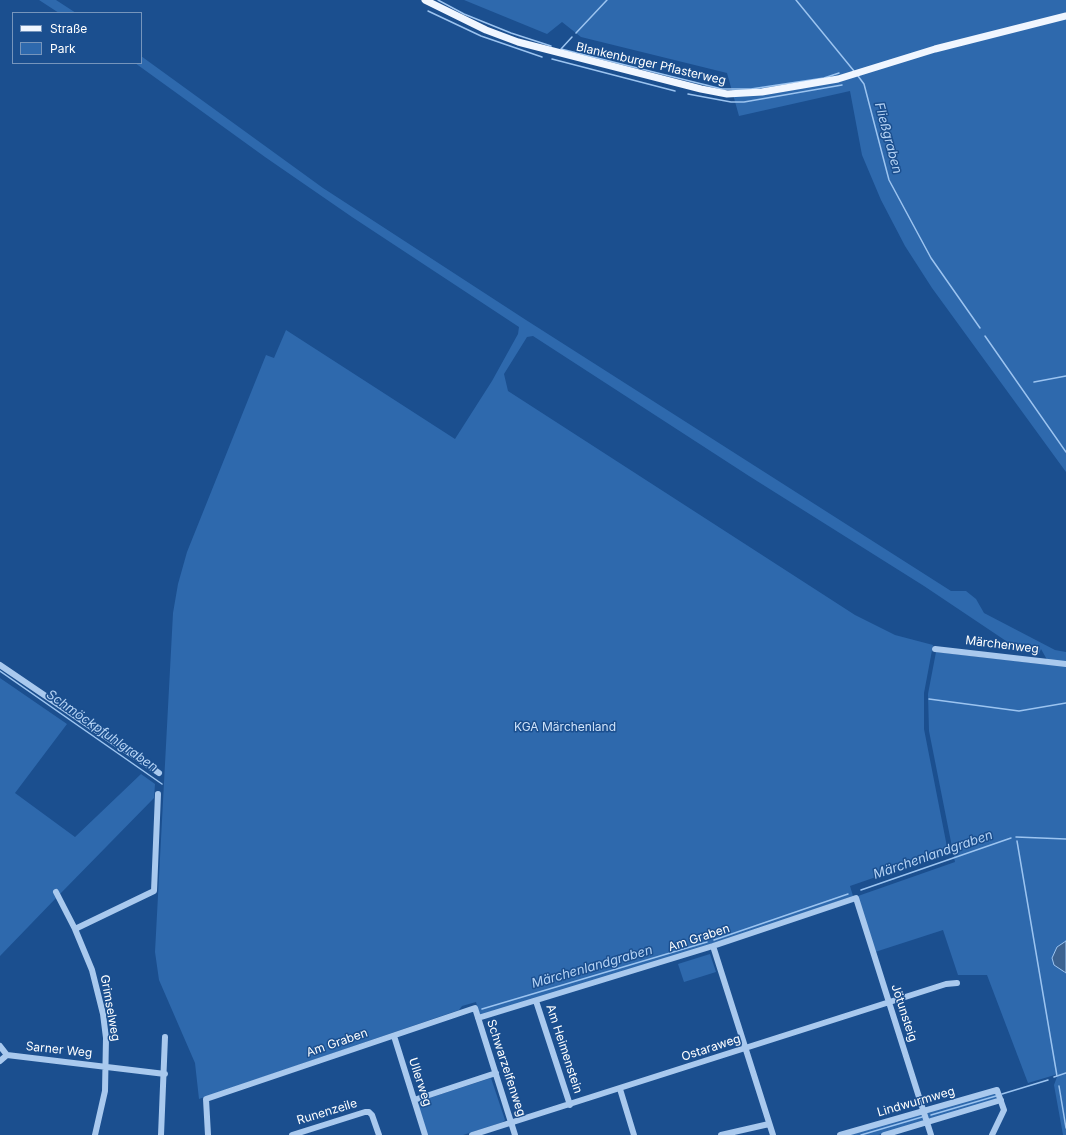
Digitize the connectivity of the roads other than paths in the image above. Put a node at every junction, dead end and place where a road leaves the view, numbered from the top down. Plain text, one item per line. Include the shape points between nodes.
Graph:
1 (425, 0) edge
2 (1066, 16) edge
3 (934, 649) dead end
4 (1066, 664) edge
5 (0, 665) edge
6 (159, 773) dead end
7 (158, 794) dead end
8 (56, 892) dead end
9 (856, 898) joint
10 (75, 930) junction
11 (713, 946) junction
12 (957, 983) dead end
13 (536, 1001) junction
14 (890, 1002) junction
15 (475, 1008) joint
16 (478, 1018) junction
17 (394, 1036) junction
18 (165, 1037) dead end
19 (0, 1046) edge
20 (745, 1048) junction
21 (7, 1055) junction
22 (0, 1061) edge
23 (106, 1066) junction
24 (496, 1073) junction
25 (165, 1074) junction
26 (620, 1088) junction
27 (414, 1100) junction
28 (1001, 1100) junction
29 (570, 1105) junction
30 (924, 1111) junction
31 (927, 1122) junction
32 (512, 1123) junction
33 (770, 1124) junction
34 (95, 1135) edge
35 (161, 1135) edge
36 (208, 1135) edge
37 (292, 1135) edge
38 (379, 1135) edge
39 (425, 1135) edge
40 (472, 1135) edge
41 (515, 1135) edge
42 (634, 1135) edge
43 (720, 1135) edge
44 (773, 1135) edge
45 (840, 1135) edge
46 (884, 1135) edge
47 (931, 1135) edge
48 (992, 1135) edge

1 - 2 main road, Blankenburger Pflasterweg via 518,42 718,93 737,94 819,83 928,51
3 - 4 street, Märchenweg
5 - 6 street
7 - 10 street via 154,891
8 - 10 street, Grimselweg
9 - 11 street, Am Graben
9 - 14 street, Jötunsteig
10 - 23 street, Grimselweg via 92,970 98,992 106,1038
11 - 13 street, Am Graben
11 - 20 street
12 - 14 street, Ostaraweg via 946,984
13 - 16 street, Am Graben
13 - 29 street, Am Heimenstein
14 - 20 street, Ostaraweg
14 - 30 street, Jötunsteig
15 - 16 street, Schwarzelfenweg
15 - 17 street, Am Graben
16 - 24 street, Schwarzelfenweg
17 - 27 street, Ullerweg
17 - 36 street, Am Graben via 206,1099
18 - 25 street
19 - 21 street
20 - 26 street, Ostaraweg
20 - 33 street
21 - 22 street, Sarner Weg
21 - 23 street, Sarner Weg
23 - 25 street, Sarner Weg
23 - 34 street, Grimselweg via 105,1091
24 - 27 street
24 - 32 street, Schwarzelfenweg
25 - 35 street
26 - 29 street, Ostaraweg
26 - 42 street
27 - 39 street, Ullerweg
28 - 30 street, Lindwurmweg via 997,1090
28 - 31 street, Lindwurmweg
28 - 48 street via 1004,1110
29 - 32 street, Ostaraweg
30 - 31 street, Jötunsteig
30 - 45 street, Lindwurmweg
31 - 46 street, Lindwurmweg
31 - 47 street, Jötunsteig
32 - 40 street, Ostaraweg
32 - 41 street, Schwarzelfenweg
33 - 43 street
33 - 44 street
37 - 38 street, Runenzeile via 369,1112

